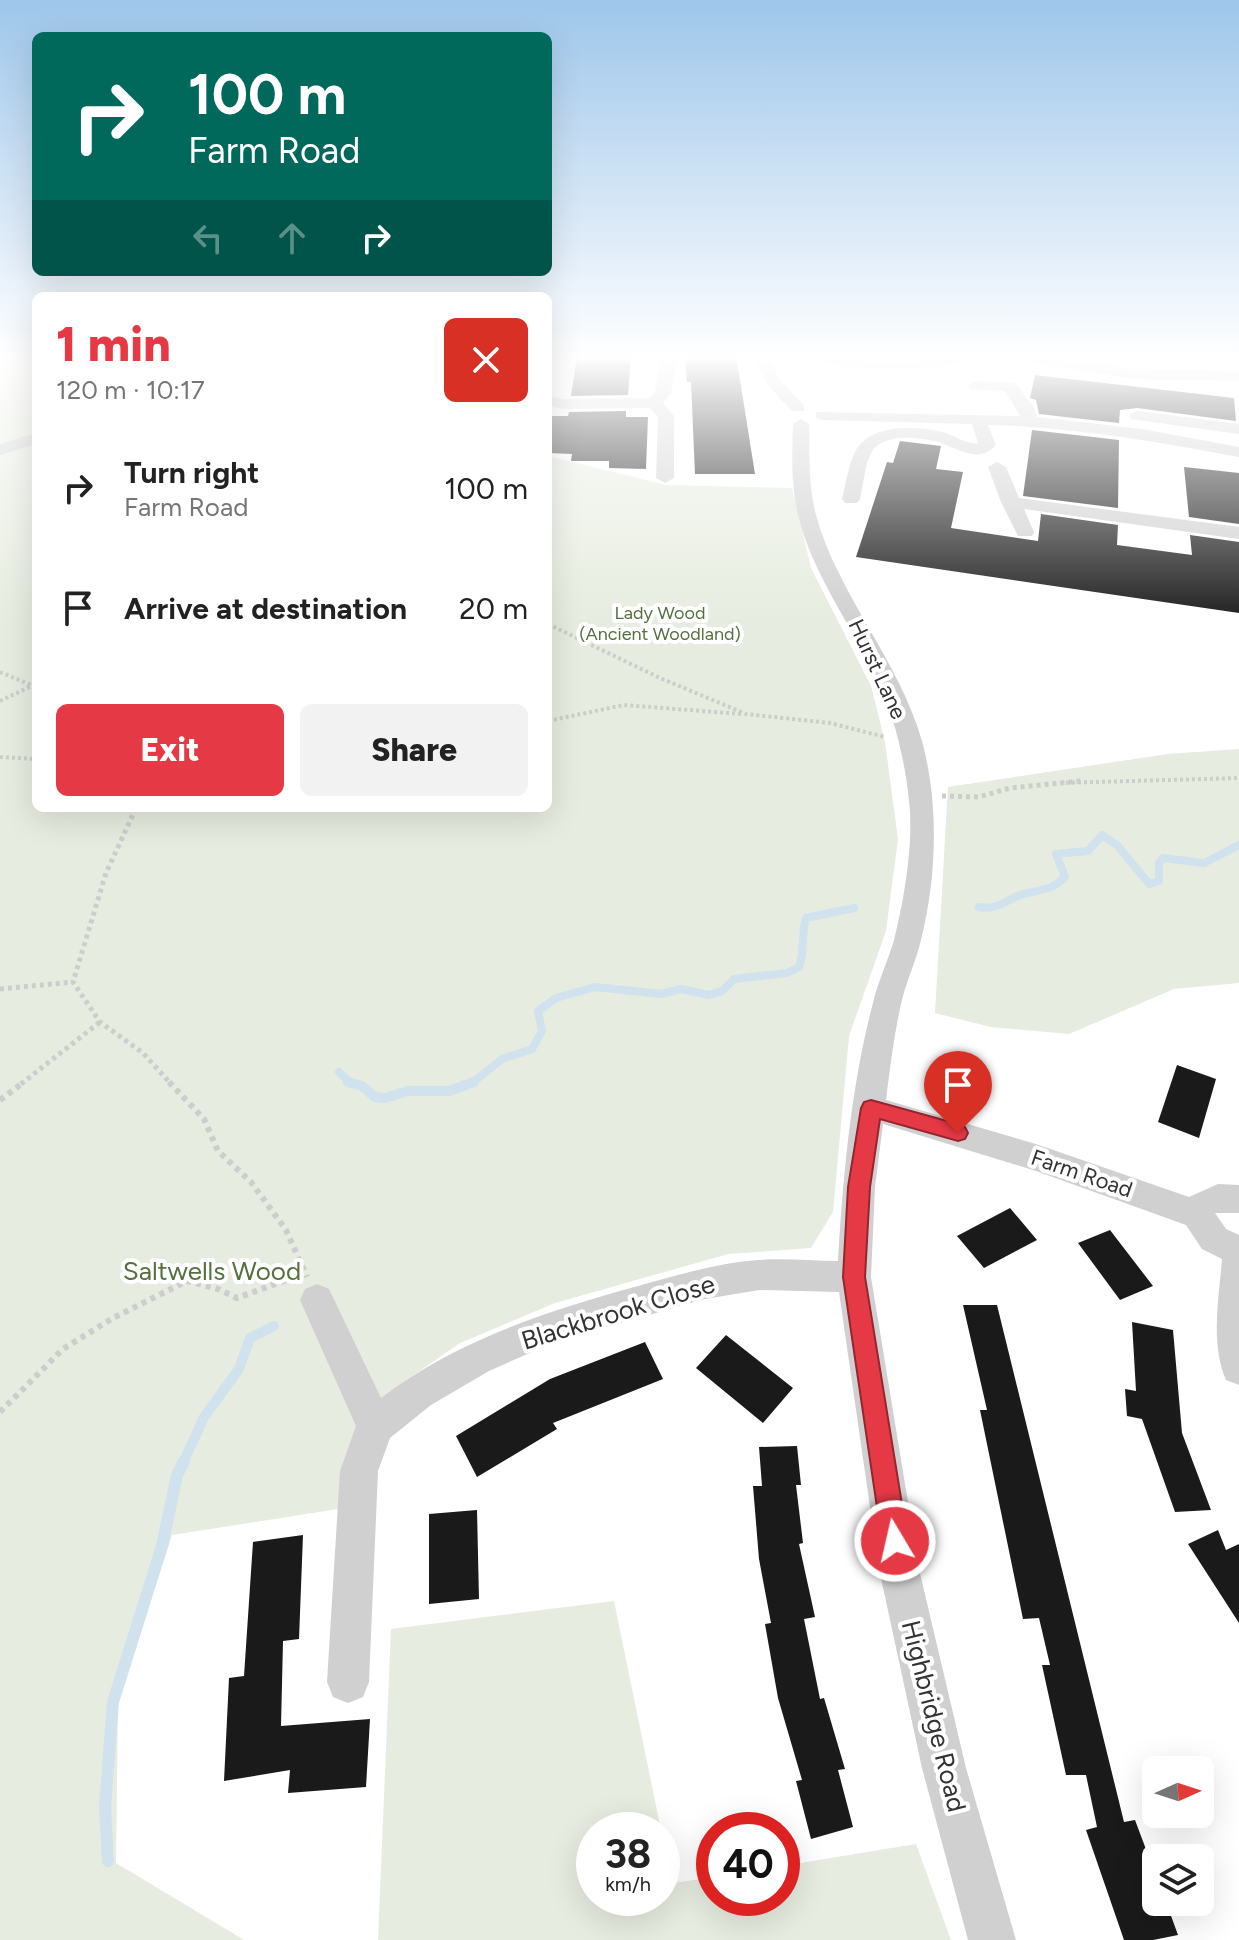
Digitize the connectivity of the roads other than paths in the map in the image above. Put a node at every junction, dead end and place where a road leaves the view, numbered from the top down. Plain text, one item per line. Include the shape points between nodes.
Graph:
1 (666, 446) edge
2 (801, 446) edge
3 (868, 446) edge
4 (956, 446) edge
5 (986, 446) edge
6 (1204, 446) edge
7 (1239, 452) edge
8 (997, 467) dead end
9 (665, 478) dead end
10 (851, 499) dead end
11 (1010, 502) junction
12 (1025, 532) dead end
13 (1239, 533) edge
14 (871, 1108) junction
15 (1239, 1199) edge
16 (1198, 1215) junction
17 (1239, 1251) edge
18 (854, 1277) junction
19 (311, 1287) road end
20 (1239, 1368) edge
21 (375, 1426) junction
22 (348, 1682) dead end
23 (992, 1940) edge

1 - 9 street
2 - 14 street, Hurst Lane via 807,515 830,571 889,681 910,741 920,796 919,871 908,938 887,1003
3 - 10 street
4 - 5 street via 979,450
6 - 7 street
8 - 11 street
11 - 12 street
11 - 13 street
14 - 16 street, Farm Road via 986,1141
14 - 18 street, Highbridge Road via 859,1187
15 - 16 street via 1210,1200
16 - 17 street via 1214,1239
17 - 20 street
18 - 21 street, Blackbrook Close via 759,1275 718,1281 552,1326 476,1359 418,1392
18 - 23 street, Highbridge Road via 899,1569 944,1768
19 - 21 street
21 - 22 street via 359,1471

